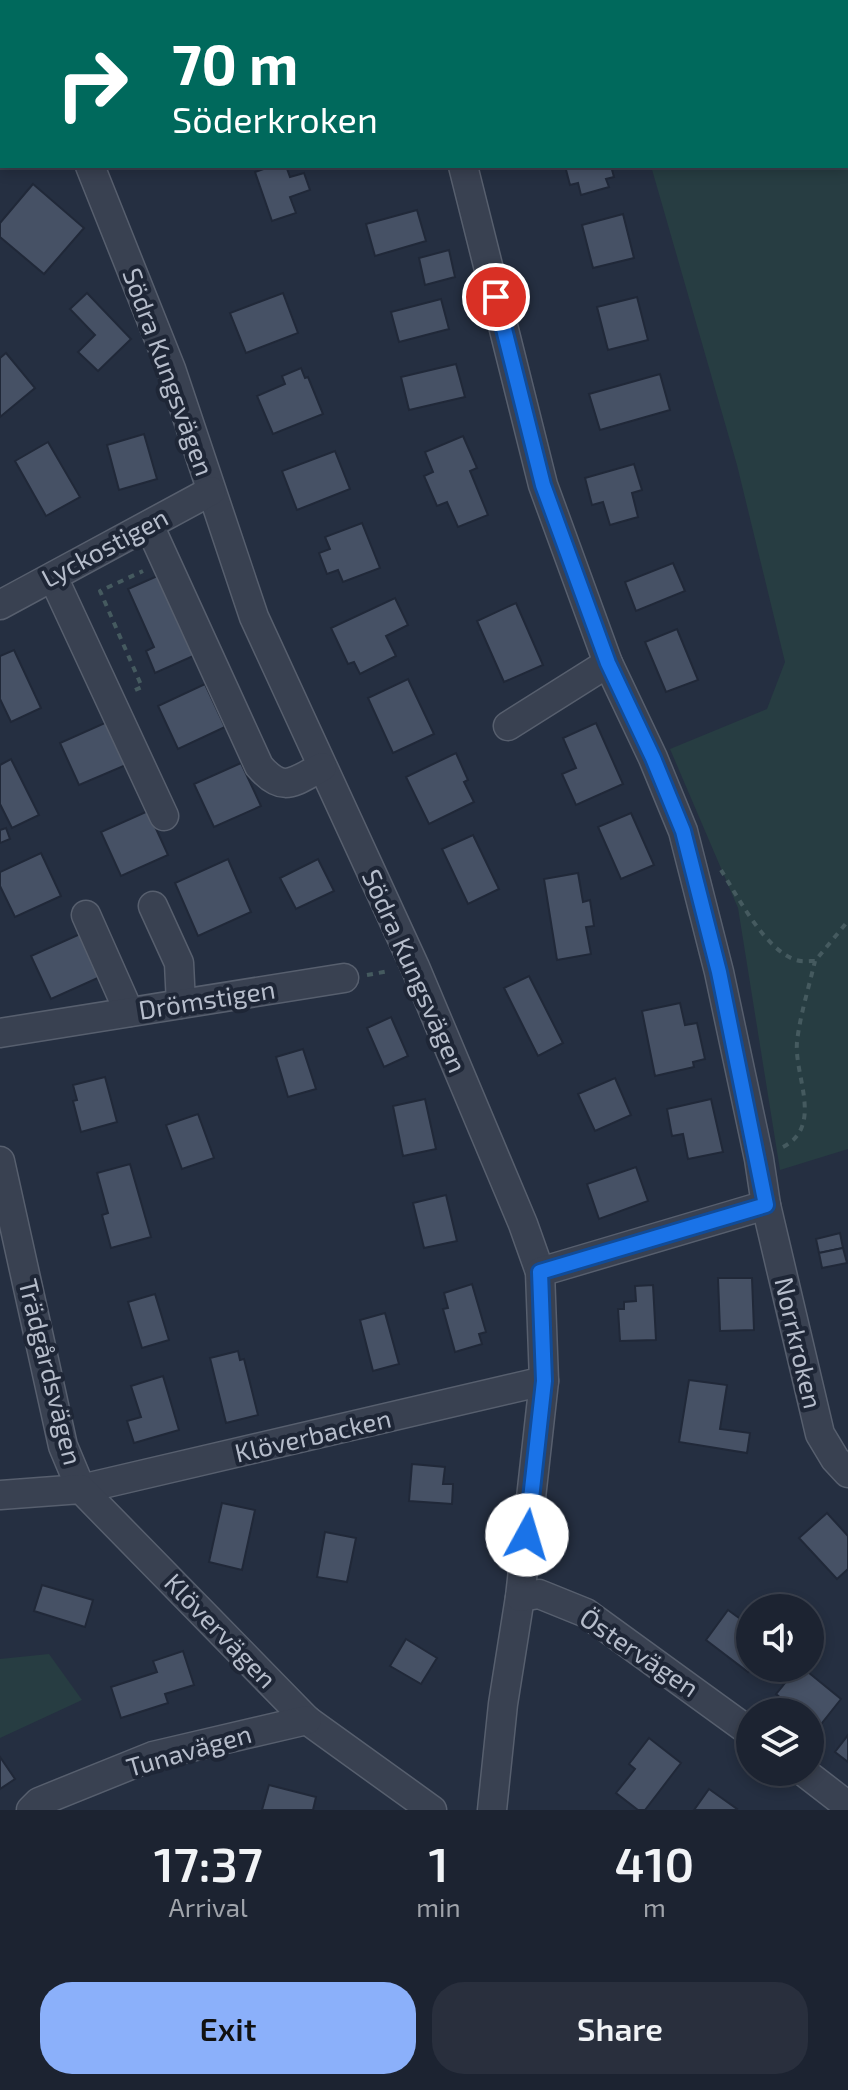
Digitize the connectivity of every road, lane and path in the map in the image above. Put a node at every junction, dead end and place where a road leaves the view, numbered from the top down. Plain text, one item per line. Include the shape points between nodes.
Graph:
1 (91, 168) edge
2 (464, 168) edge
3 (211, 491) junction
4 (149, 525) junction
5 (165, 561) junction
6 (53, 577) junction
7 (0, 605) edge
8 (608, 663) junction
9 (142, 687) dead end
10 (508, 726) dead end
11 (322, 767) junction
12 (164, 816) dead end
13 (716, 863) dead end
14 (153, 906) dead end
15 (86, 915) dead end
16 (848, 921) edge
17 (815, 961) junction
18 (415, 967) junction
19 (344, 978) joint
20 (181, 1004) junction
21 (129, 1012) junction
22 (0, 1033) edge
23 (759, 1159) junction
24 (0, 1161) edge
25 (766, 1205) junction
26 (540, 1272) junction
27 (544, 1381) junction
28 (848, 1473) edge
29 (81, 1489) junction
30 (0, 1495) edge
31 (520, 1597) junction
32 (307, 1720) junction
33 (736, 1722) edge
34 (822, 1786) edge
35 (848, 1806) edge
36 (31, 1810) edge
37 (432, 1810) edge
38 (492, 1810) edge

1 - 3 street, Södra Kungsvägen via 171,369
2 - 8 street, Norrkroken via 543,485
3 - 4 street, Lyckostigen
3 - 11 street, Södra Kungsvägen via 254,617
4 - 5 street
4 - 6 street, Lyckostigen
5 - 9 path via 100,591
5 - 11 street via 259,766 272,780 287,784
6 - 7 street, Lyckostigen
6 - 12 street
8 - 10 street
8 - 23 street, Norrkroken via 683,831
11 - 18 street, Södra Kungsvägen
13 - 17 path via 781,952 798,961
14 - 20 street via 179,963
15 - 21 street
16 - 17 path
17 - 23 path via 797,1044 804,1124 792,1143
18 - 19 path
18 - 26 street, Södra Kungsvägen
19 - 20 street, Drömstigen
20 - 21 street, Drömstigen
21 - 22 street, Drömstigen
23 - 25 street, Norrkroken
24 - 29 street, Trädgårdsvägen via 63,1446
25 - 26 street
25 - 28 street, Norrkroken via 820,1434
26 - 27 street, Södra Kungsvägen
27 - 29 street, Klöverbacken
27 - 31 street, Södra Kungsvägen
29 - 30 street
29 - 32 street, Klövervägen
31 - 33 street, Östervägen via 539,1594 586,1613
31 - 38 street, Södra Kungsvägen
32 - 36 street, Tunavägen via 153,1756 39,1802
32 - 37 street, Klövervägen
34 - 35 street

